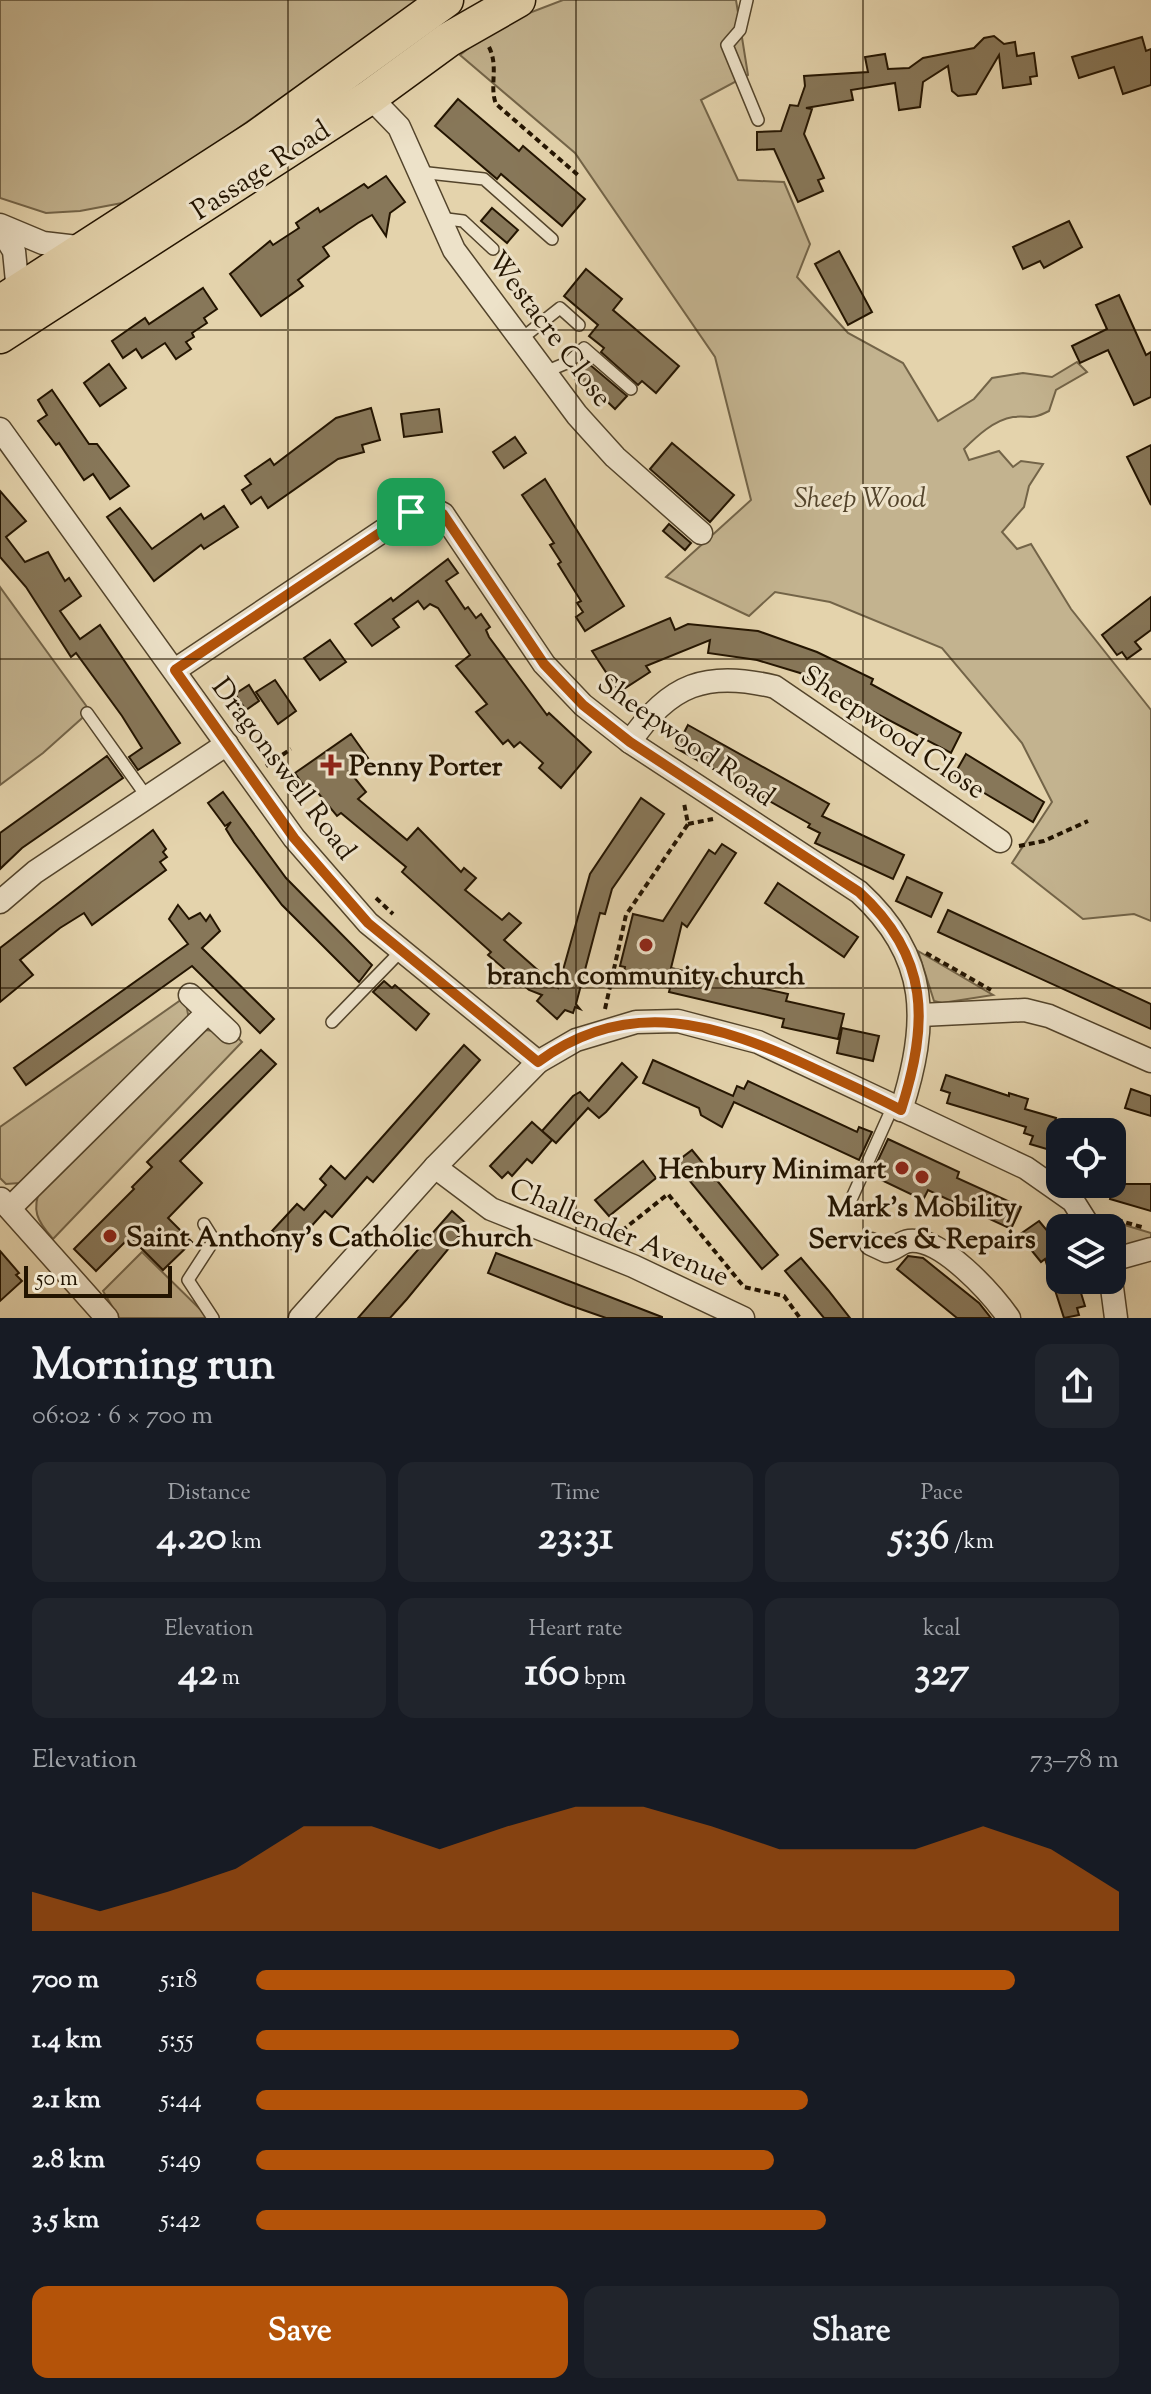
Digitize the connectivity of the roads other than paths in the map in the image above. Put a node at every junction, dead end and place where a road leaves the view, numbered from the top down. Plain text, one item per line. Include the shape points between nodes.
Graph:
1 (446, 0) edge
2 (518, 0) edge
3 (747, 0) edge
4 (382, 89) junction
5 (758, 120) dead end
6 (418, 172) junction
7 (439, 218) junction
8 (0, 226) edge
9 (552, 239) dead end
10 (86, 248) junction
11 (493, 249) dead end
12 (9, 298) edge
13 (579, 325) dead end
14 (0, 336) edge
15 (521, 339) junction
16 (545, 372) junction
17 (631, 389) dead end
18 (0, 429) edge
19 (701, 533) dead end
20 (175, 670) junction
21 (87, 713) dead end
22 (630, 742) junction
23 (227, 744) junction
24 (147, 797) junction
25 (1000, 841) road end
26 (0, 902) edge
27 (401, 951) junction
28 (190, 995) dead end
29 (207, 1013) junction
30 (921, 1015) junction
31 (332, 1022) dead end
32 (229, 1032) dead end
33 (1151, 1061) edge
34 (538, 1062) junction
35 (897, 1108) junction
36 (435, 1167) junction
37 (850, 1202) dead end
38 (5, 1203) edge
39 (1080, 1214) edge
40 (204, 1224) dead end
41 (871, 1244) dead end
42 (1151, 1249) edge
43 (1126, 1256) edge
44 (1113, 1294) edge
45 (107, 1318) edge
46 (213, 1318) edge
47 (300, 1318) edge
48 (743, 1318) edge
49 (1009, 1318) edge
50 (1116, 1318) edge

1 - 10 main road, Passage Road via 315,97
2 - 4 main road, Passage Road via 448,40
3 - 5 lane via 740,30 727,45
4 - 6 street, Westacre Close
4 - 14 main road, Passage Road
6 - 7 street, Westacre Close
6 - 9 lane via 484,179
7 - 11 lane via 463,221
7 - 15 street, Westacre Close via 454,250
8 - 10 street via 43,243
8 - 12 street via 14,251
10 - 12 main road, Passage Road
13 - 15 lane via 560,308
15 - 16 street, Westacre Close
16 - 17 lane via 569,362 584,348
16 - 19 street, Westacre Close via 615,457
18 - 20 street, Dragonswell Road
20 - 22 street, Sheepwood Road via 411,512 429,507 443,514 544,664 583,705
20 - 23 street, Dragonswell Road
21 - 24 lane
22 - 25 street, Sheepwood Close via 651,711 695,686 746,679 775,687
22 - 30 street, Sheepwood Road via 859,892 886,916 911,966
23 - 24 street
23 - 27 street, Dragonswell Road via 260,770 294,838 368,923
24 - 26 street via 35,872
27 - 31 lane
27 - 34 street, Dragonswell Road
28 - 29 street
29 - 32 street
29 - 38 street
30 - 33 street via 1025,1010
30 - 35 street, Sheepwood Road via 915,1066
34 - 35 street via 601,1031 678,1021 758,1042
34 - 36 street
35 - 37 lane
35 - 39 street via 1026,1168 1053,1185
36 - 47 street
36 - 48 street, Challender Avenue via 491,1209
38 - 45 street
40 - 46 lane via 214,1240 188,1280
41 - 49 street via 886,1251 910,1241 939,1250 973,1277
42 - 43 street
44 - 50 street

